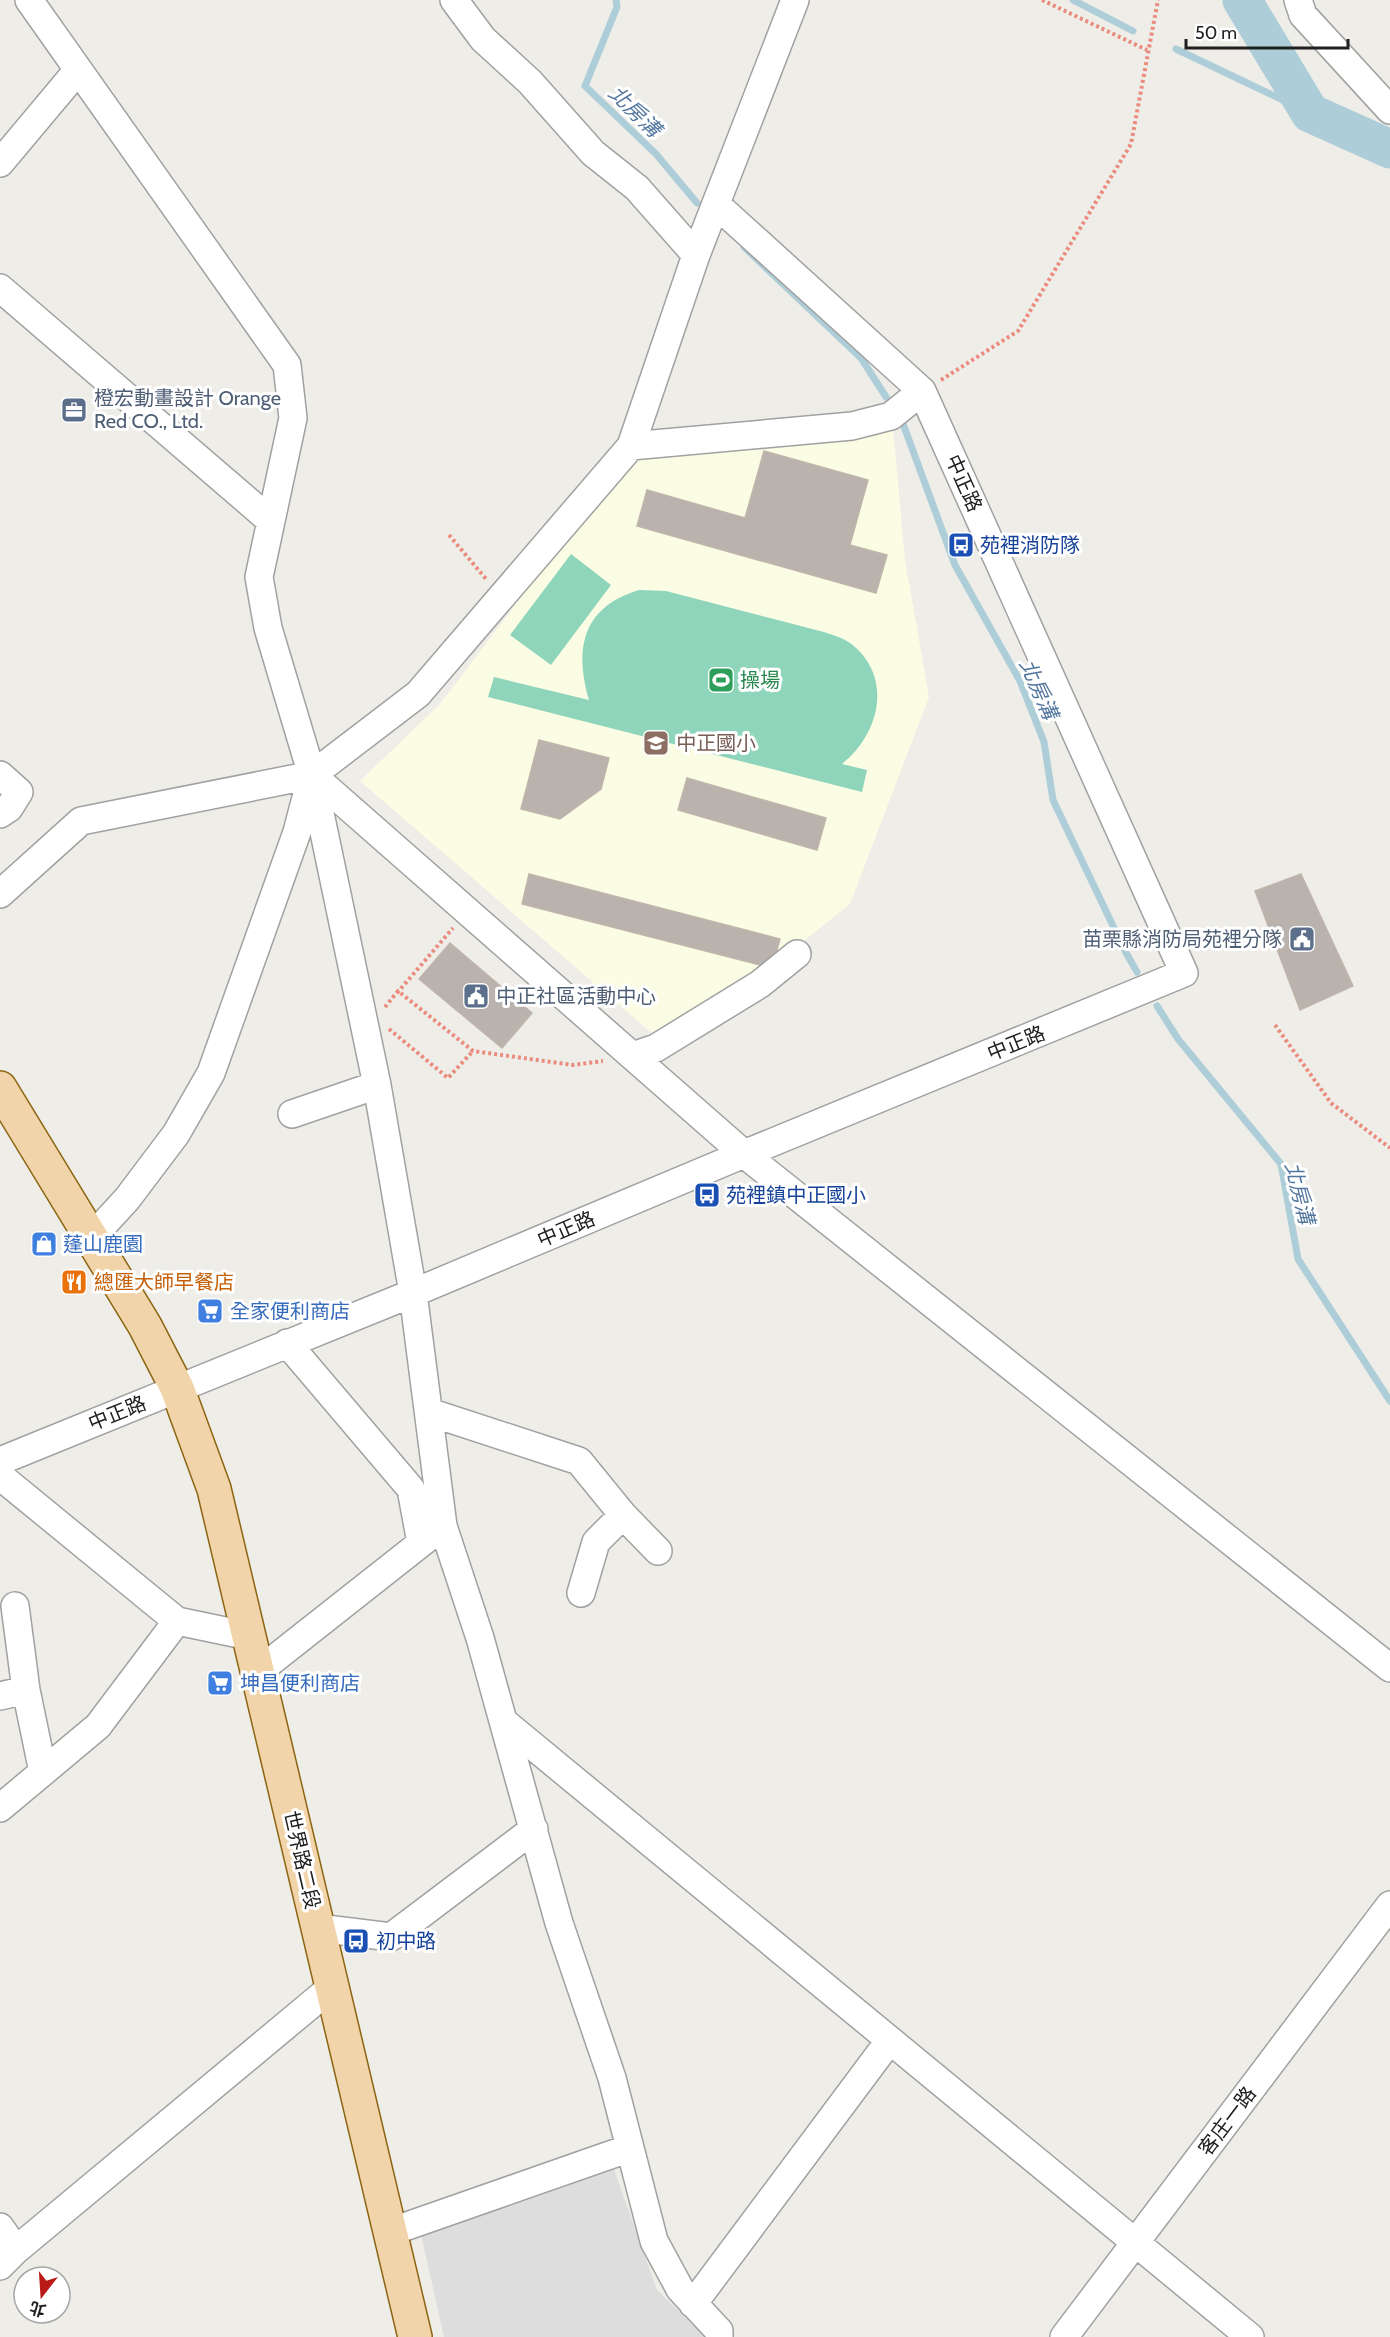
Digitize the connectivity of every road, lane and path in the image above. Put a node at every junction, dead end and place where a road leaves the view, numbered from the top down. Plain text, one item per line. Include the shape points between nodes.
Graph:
1 (29, 0) edge
2 (454, 0) edge
3 (795, 0) edge
4 (1042, 0) edge
5 (1158, 0) edge
6 (1298, 0) edge
7 (1147, 50) junction
8 (78, 70) junction
9 (1390, 110) edge
10 (0, 163) edge
11 (717, 205) junction
12 (696, 255) junction
13 (0, 288) edge
14 (922, 391) junction
15 (631, 446) junction
16 (271, 521) junction
17 (449, 535) dead end
18 (502, 598) junction
19 (0, 775) edge
20 (312, 775) junction
21 (0, 814) edge
22 (4, 881) edge
23 (467, 911) junction
24 (797, 954) dead end
25 (398, 991) junction
26 (383, 1009) dead end
27 (1275, 1025) dead end
28 (365, 1030) junction
29 (473, 1051) junction
30 (633, 1056) junction
31 (377, 1085) junction
32 (0, 1088) edge
33 (292, 1114) dead end
34 (1390, 1148) edge
35 (744, 1154) junction
36 (92, 1237) junction
37 (413, 1293) junction
38 (287, 1343) junction
39 (177, 1388) junction
40 (429, 1412) junction
41 (0, 1461) edge
42 (0, 1476) edge
43 (623, 1515) junction
44 (443, 1526) junction
45 (421, 1543) junction
46 (658, 1551) dead end
47 (581, 1593) dead end
48 (15, 1606) dead end
49 (177, 1622) junction
50 (249, 1636) junction
51 (1390, 1668) edge
52 (259, 1671) junction
53 (26, 1690) junction
54 (0, 1696) edge
55 (504, 1722) junction
56 (43, 1772) junction
57 (0, 1808) edge
58 (534, 1829) junction
59 (1390, 1905) edge
60 (318, 1928) junction
61 (332, 1987) junction
62 (890, 2040) junction
63 (630, 2148) junction
64 (0, 2227) edge
65 (390, 2232) junction
66 (1136, 2242) junction
67 (8, 2258) edge
68 (693, 2304) junction
69 (415, 2337) edge
70 (719, 2337) edge
71 (1064, 2337) edge
72 (1250, 2337) edge

1 - 8 street
2 - 12 street via 483,39 530,82 593,153 637,188
3 - 11 street
4 - 7 path
5 - 7 path
6 - 9 street via 1303,15
7 - 14 path via 1131,144 1018,331
8 - 10 street
8 - 16 street via 287,365 293,418
11 - 12 street
11 - 14 street, 中正路
12 - 15 street
13 - 16 street
14 - 15 street via 891,416 852,426
14 - 35 street, 中正路 via 1184,973
15 - 18 street
16 - 20 street via 259,577 268,628
17 - 18 path
18 - 20 street via 418,694
19 - 21 street via 19,792
20 - 22 street via 81,821
20 - 23 street
20 - 28 street
20 - 36 street via 297,832 211,1073 176,1134
23 - 25 path
23 - 30 street
24 - 30 street via 760,984 656,1048
25 - 26 path
25 - 29 path
27 - 34 path via 1331,1103
28 - 29 path via 376,1018 448,1078
28 - 31 street
29 - 30 path via 573,1065
30 - 35 street
31 - 33 street
31 - 37 street
32 - 36 main road, 世界路二段
35 - 37 street, 中正路
35 - 51 street
36 - 39 main road, 世界路二段
37 - 38 street, 中正路
37 - 40 street
38 - 39 street, 中正路
38 - 45 street via 411,1489
39 - 41 street, 中正路
39 - 50 main road, 世界路二段 via 214,1489
40 - 43 street via 579,1461
40 - 44 street
42 - 49 street
43 - 46 street
43 - 47 street via 596,1542
44 - 45 street
44 - 55 street
45 - 52 street
48 - 53 street
49 - 50 street
49 - 56 street via 98,1726
50 - 52 main road, 世界路二段
52 - 60 main road, 世界路二段
53 - 54 street
53 - 56 street
55 - 58 street
55 - 62 street
56 - 57 street
58 - 60 street via 391,1937
58 - 63 street
59 - 66 street, 客庄一路
60 - 61 main road, 世界路二段
61 - 65 main road, 世界路二段
61 - 67 street
62 - 66 street
62 - 68 street
63 - 65 street
63 - 68 street via 654,2241 680,2289
64 - 67 street
65 - 69 main road, 世界路二段
66 - 71 street, 客庄一路
66 - 72 street
68 - 70 street via 719,2331

